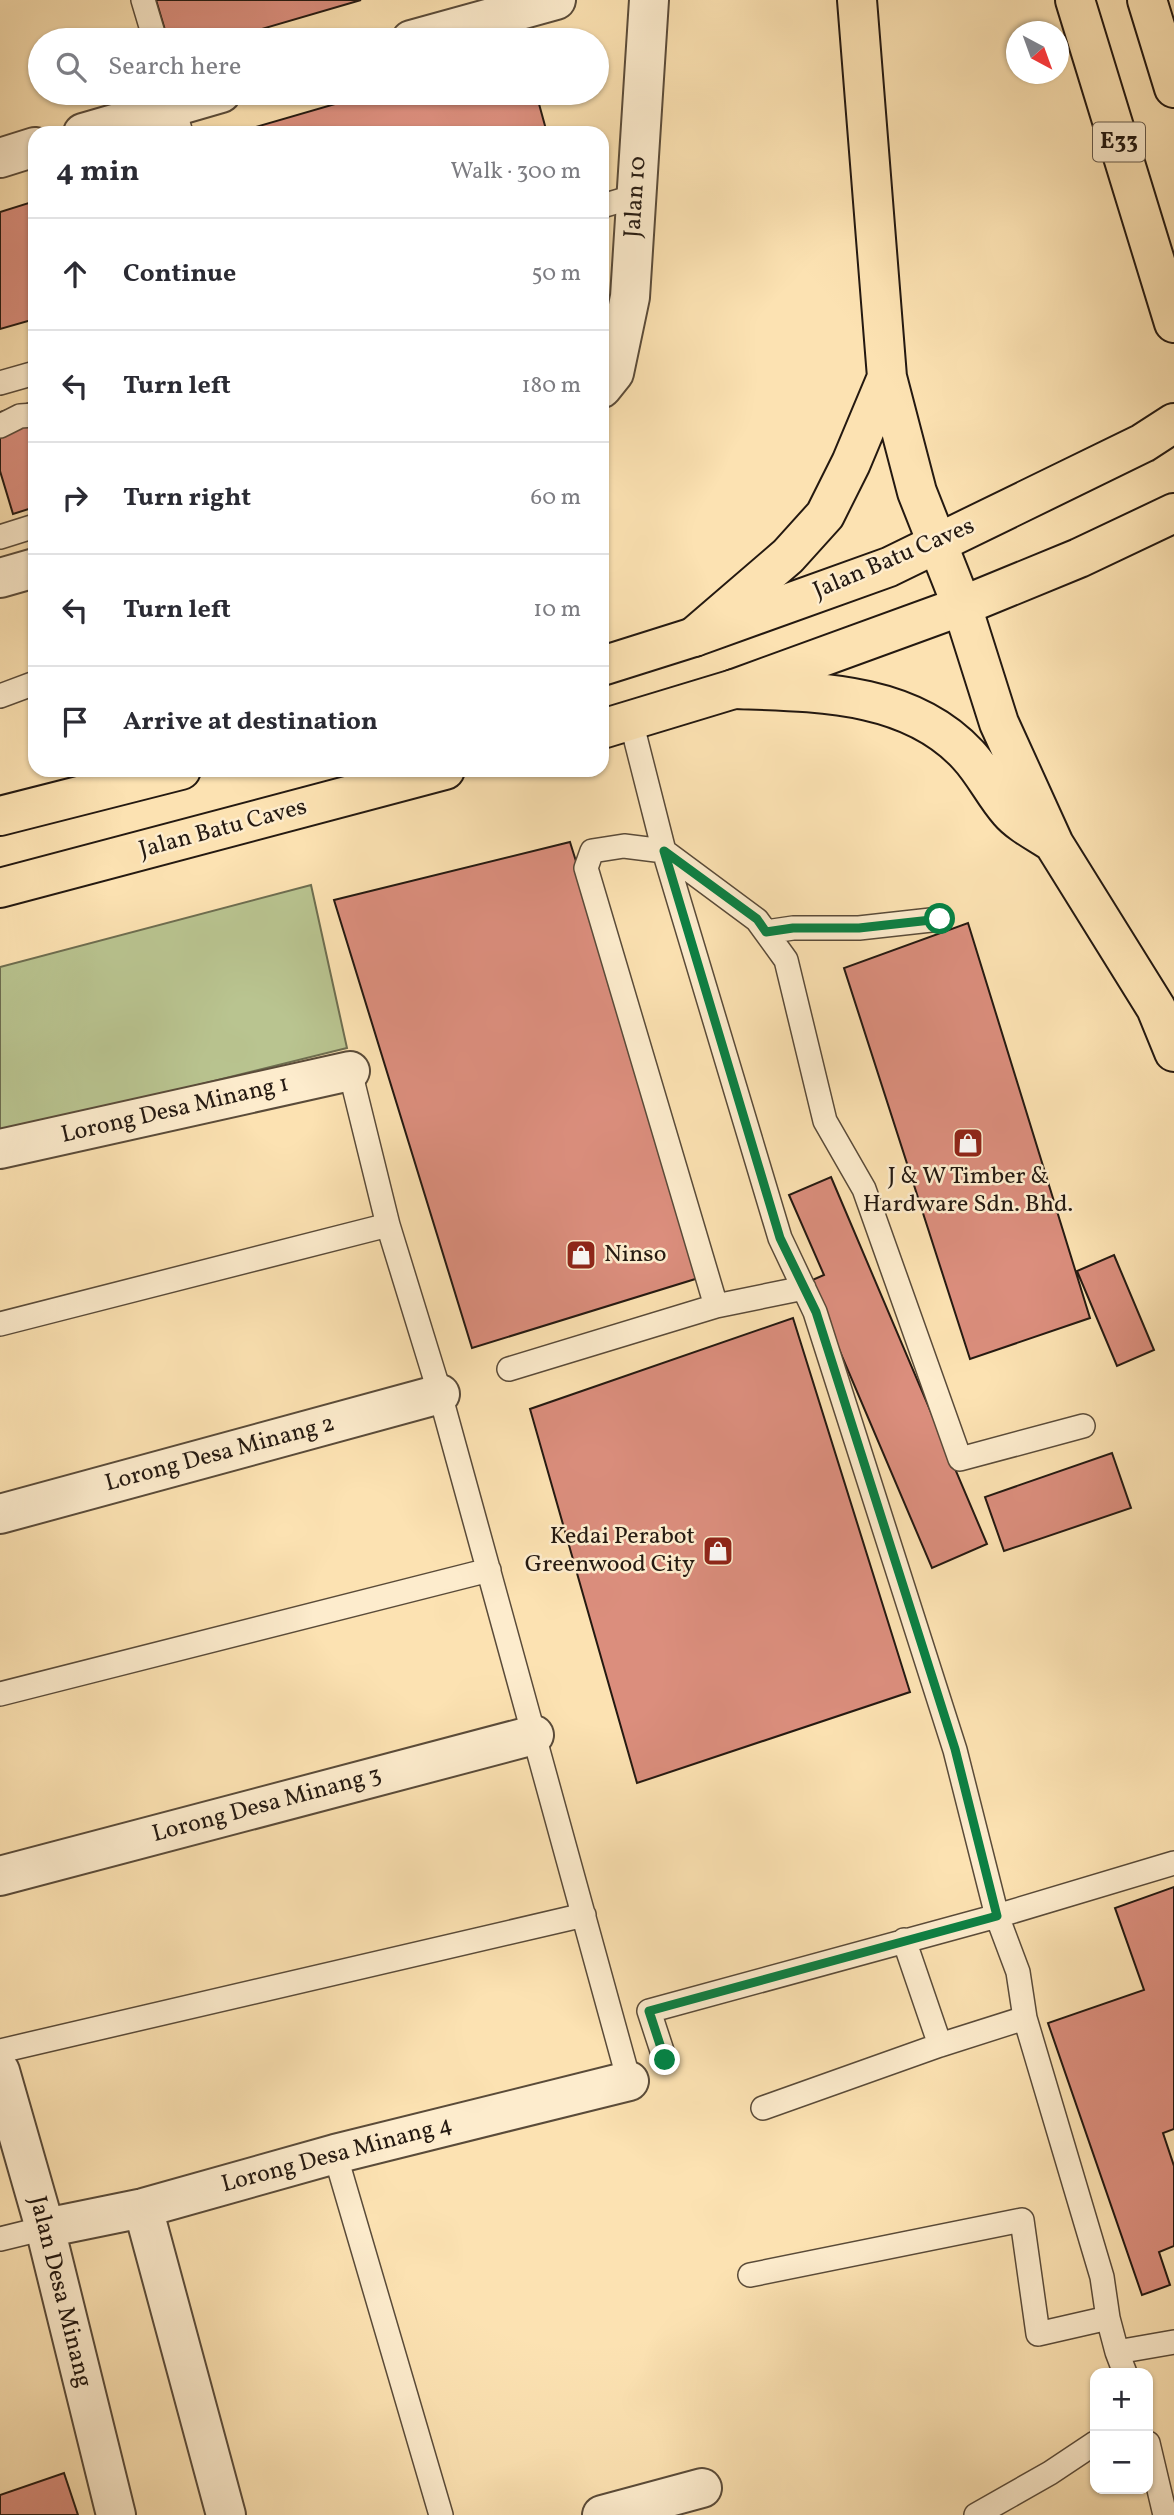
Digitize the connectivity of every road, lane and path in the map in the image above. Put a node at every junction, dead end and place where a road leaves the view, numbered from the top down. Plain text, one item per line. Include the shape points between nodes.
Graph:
1 (143, 0) edge
2 (556, 0) edge
3 (649, 0) edge
4 (857, 0) edge
5 (1075, 0) edge
6 (1147, 0) edge
7 (151, 28) edge
8 (454, 28) edge
9 (1174, 88) edge
10 (174, 111) edge
11 (112, 126) edge
12 (28, 149) edge
13 (0, 158) edge
14 (619, 201) edge
15 (1174, 323) edge
16 (28, 375) edge
17 (887, 377) junction
18 (609, 379) edge
19 (0, 383) edge
20 (28, 415) edge
21 (1174, 423) edge
22 (0, 426) edge
23 (1174, 513) edge
24 (28, 528) edge
25 (0, 537) edge
26 (937, 544) junction
27 (28, 570) edge
28 (0, 578) edge
29 (962, 606) junction
30 (694, 637) junction
31 (609, 664) edge
32 (28, 686) edge
33 (734, 688) junction
34 (0, 696) edge
35 (617, 725) edge
36 (153, 777) edge
37 (419, 777) edge
38 (0, 816) edge
39 (1054, 844) junction
40 (664, 851) junction
41 (0, 888) edge
42 (940, 919) dead end
43 (766, 932) junction
44 (1174, 1052) edge
45 (351, 1071) joint
46 (0, 1149) edge
47 (387, 1225) junction
48 (804, 1288) junction
49 (716, 1306) junction
50 (0, 1324) edge
51 (509, 1369) dead end
52 (440, 1394) junction
53 (1083, 1426) dead end
54 (0, 1514) edge
55 (489, 1570) junction
56 (0, 1694) edge
57 (534, 1735) junction
58 (1174, 1863) edge
59 (0, 1876) edge
60 (584, 1915) junction
61 (997, 1916) junction
62 (904, 1940) junction
63 (1025, 2018) junction
64 (940, 2045) junction
65 (0, 2052) edge
66 (665, 2060) dead end
67 (0, 2071) edge
68 (629, 2081) joint
69 (764, 2108) dead end
70 (335, 2154) junction
71 (142, 2208) junction
72 (45, 2228) junction
73 (0, 2239) edge
74 (750, 2275) dead end
75 (1108, 2318) junction
76 (1174, 2342) edge
77 (1117, 2351) junction
78 (1123, 2368) edge
79 (1090, 2446) edge
80 (1153, 2463) edge
81 (702, 2488) dead end
82 (116, 2515) edge
83 (226, 2515) edge
84 (441, 2515) edge
85 (602, 2515) edge
86 (976, 2515) edge
87 (1166, 2515) edge

1 - 7 lane
2 - 8 street
3 - 14 street, Jalan 10
4 - 17 main road
5 - 15 main road, E33
6 - 9 main road
10 - 11 street
12 - 13 street
14 - 18 street, Jalan 10 via 630,297
16 - 19 lane
17 - 26 main road via 917,492
17 - 30 main road via 825,515 788,556
20 - 22 lane
21 - 26 main road, Jalan Batu Caves via 1143,443
23 - 29 main road
24 - 25 lane
26 - 29 main road
26 - 30 main road, Jalan Batu Caves via 889,567
27 - 28 street
29 - 33 main road
29 - 39 main road via 999,723
30 - 31 main road, Jalan Batu Caves
32 - 34 lane
33 - 35 main road
33 - 39 main road via 857,698 930,724 968,755 1011,814
35 - 40 lane
36 - 38 main road
37 - 41 main road, Jalan Batu Caves
39 - 44 main road via 1156,1008
40 - 43 lane via 757,919
40 - 48 lane via 780,1238
40 - 49 lane via 624,846 592,851 586,868
42 - 43 lane
43 - 53 lane via 786,960 825,1121 864,1189 960,1459
45 - 46 street, Lorong Desa Minang 1
45 - 47 lane
47 - 50 lane
47 - 52 lane
48 - 49 lane
48 - 61 lane via 816,1312 955,1749
49 - 51 lane
52 - 54 street, Lorong Desa Minang 2
52 - 55 lane
55 - 56 lane
55 - 57 lane
57 - 59 street, Lorong Desa Minang 3
57 - 60 lane
58 - 61 lane
60 - 65 lane
60 - 68 lane
61 - 62 lane
61 - 63 lane via 1018,1972
62 - 64 lane
62 - 66 lane via 649,2011
63 - 64 lane
63 - 75 lane via 1102,2277
64 - 69 lane
67 - 72 street, Jalan Desa Minang
68 - 70 street, Lorong Desa Minang 4
70 - 71 street, Lorong Desa Minang 4
70 - 84 lane
71 - 72 street, Lorong Desa Minang 4
71 - 83 street
72 - 73 lane
72 - 82 street, Jalan Desa Minang
74 - 75 lane via 1022,2220 1038,2334
75 - 77 lane
76 - 77 lane
77 - 78 lane
79 - 86 lane
80 - 87 lane
81 - 85 street

